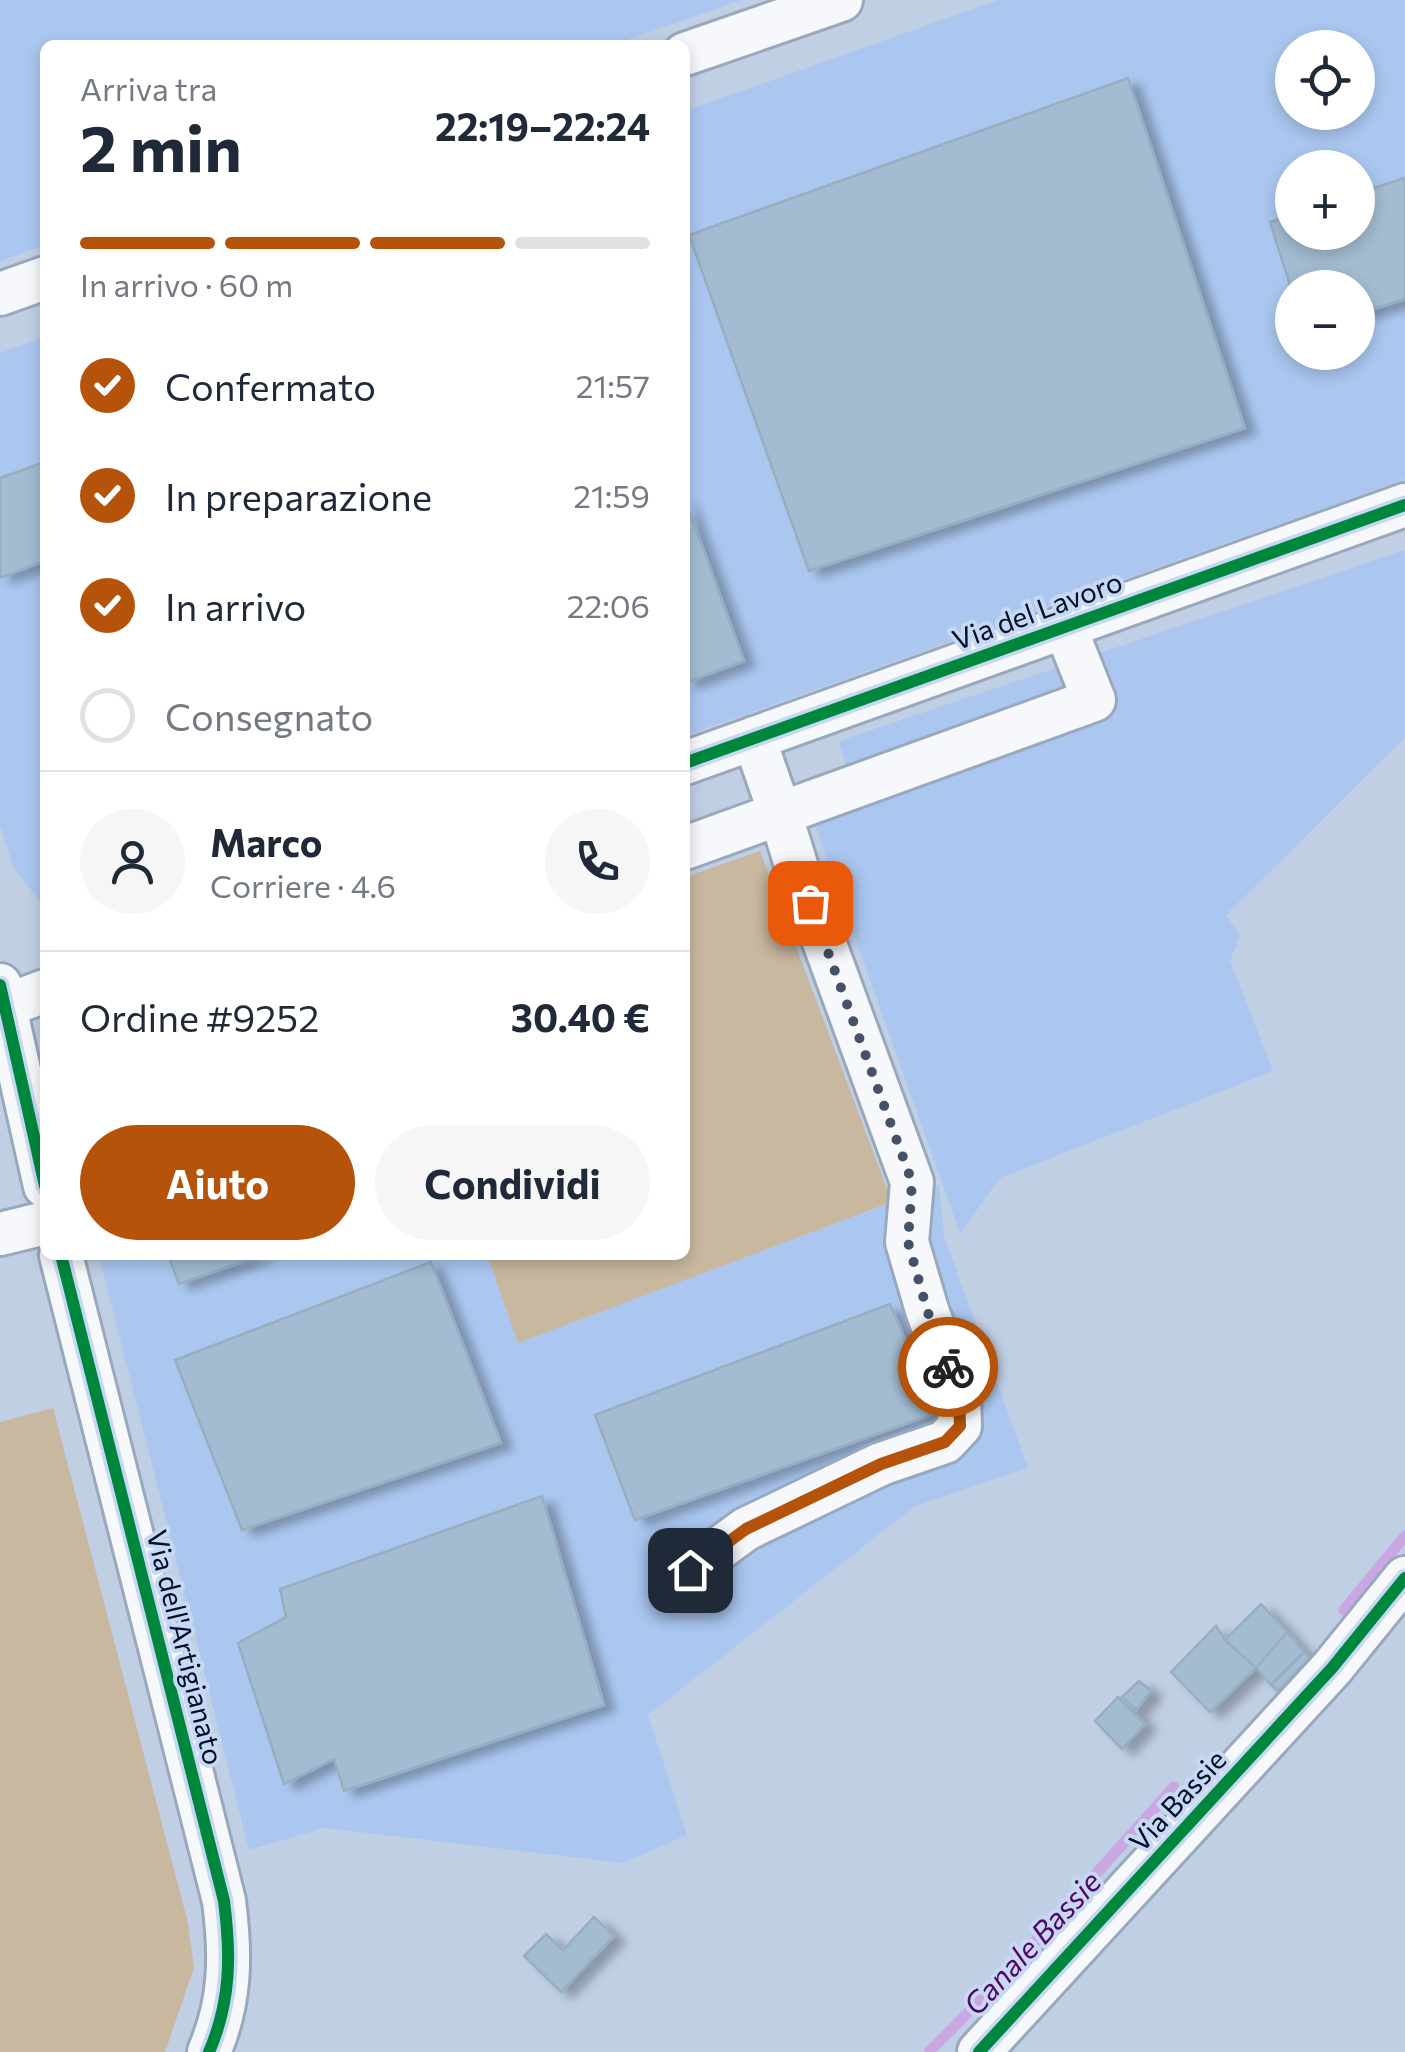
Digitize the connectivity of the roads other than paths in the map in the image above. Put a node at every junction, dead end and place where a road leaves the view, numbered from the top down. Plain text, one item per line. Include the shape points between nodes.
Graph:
1 (841, 0) edge
2 (690, 52) edge
3 (40, 280) edge
4 (0, 294) edge
5 (1405, 505) edge
6 (1065, 626) junction
7 (754, 738) junction
8 (690, 761) edge
9 (780, 813) junction
10 (690, 846) edge
11 (40, 991) edge
12 (2, 995) edge
13 (40, 1164) edge
14 (40, 1224) edge
15 (0, 1234) edge
16 (62, 1260) edge
17 (690, 1570) dead end
18 (1405, 1578) edge
19 (209, 2052) edge
20 (980, 2052) edge

1 - 2 street
3 - 4 street
5 - 6 street, Via del Lavoro
6 - 7 street, Via del Lavoro
6 - 9 street via 1094,700
7 - 8 street, Via del Lavoro
7 - 9 street
9 - 10 street
9 - 17 street via 912,1182 908,1242 959,1398 960,1426 945,1442 881,1464 746,1529
11 - 12 street
12 - 13 street
14 - 15 street
16 - 19 street, Via dell'Artigianato via 224,1901 230,1945 226,1995
18 - 20 street, Via Bassie via 1332,1668

